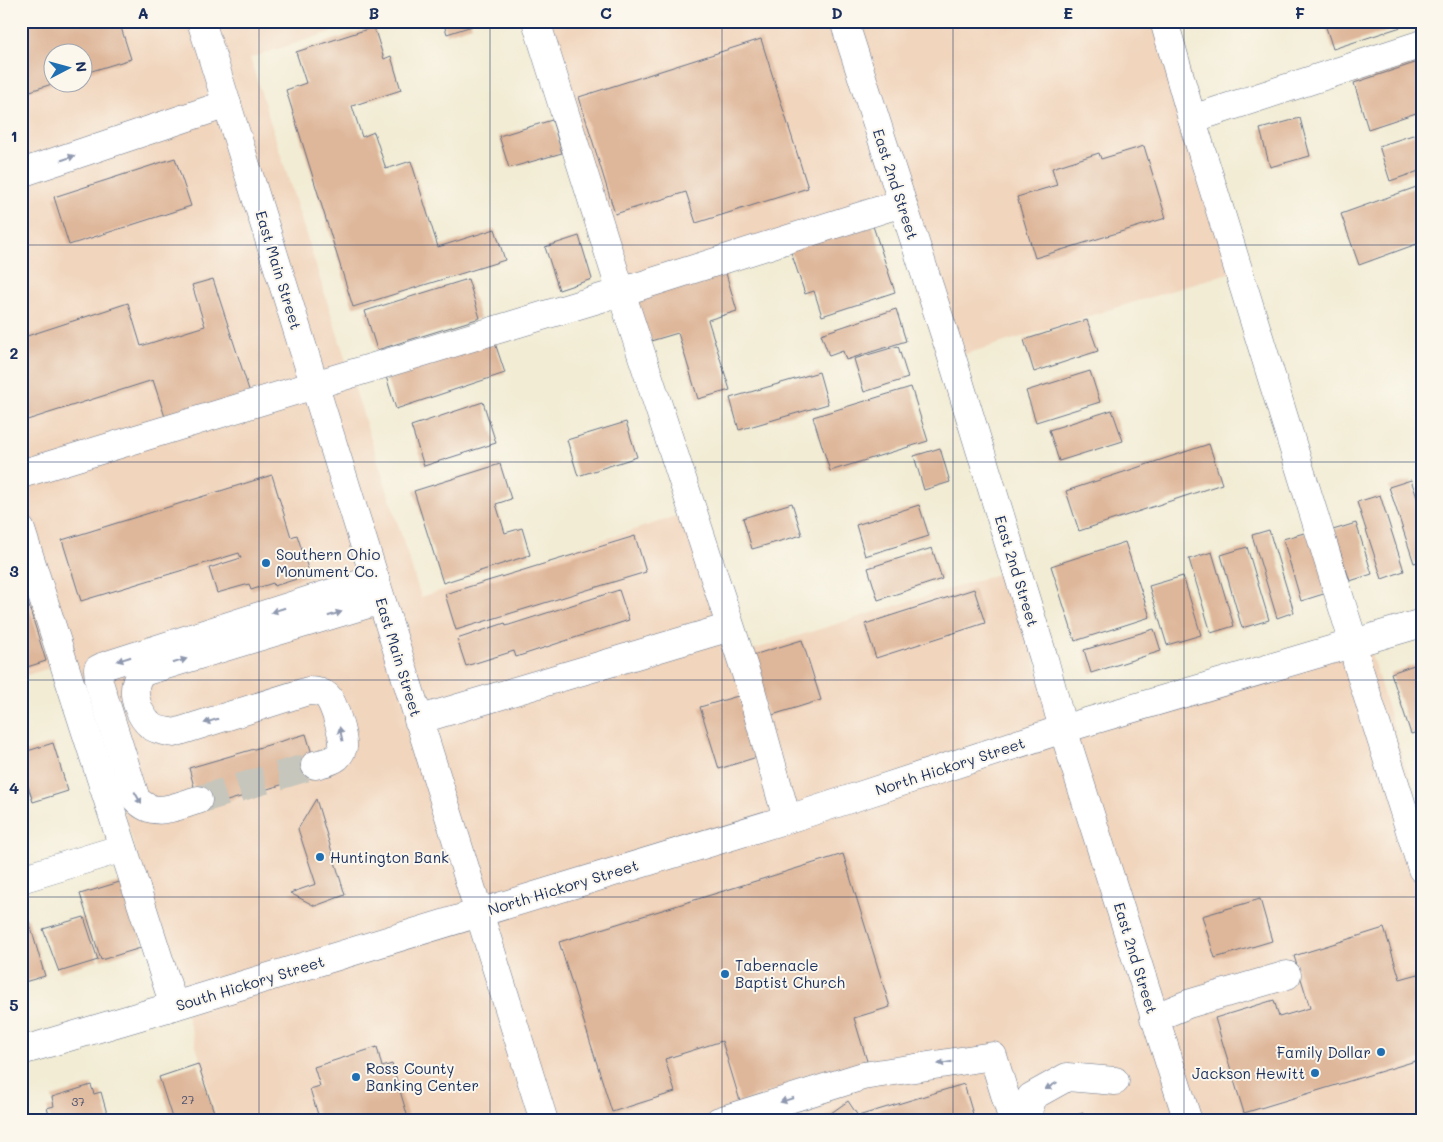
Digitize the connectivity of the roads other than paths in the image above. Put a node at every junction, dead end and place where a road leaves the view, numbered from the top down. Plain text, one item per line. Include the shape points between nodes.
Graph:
1 (201, 21) edge
2 (536, 21) edge
3 (844, 21) edge
4 (1164, 21) edge
5 (1422, 44) edge
6 (227, 104) junction
7 (1192, 119) junction
8 (21, 172) edge
9 (902, 203) junction
10 (621, 292) junction
11 (315, 386) junction
12 (21, 474) edge
13 (21, 530) edge
14 (378, 590) junction
15 (1422, 623) edge
16 (730, 627) junction
17 (1354, 644) junction
18 (418, 720) junction
19 (1063, 729) junction
20 (315, 765) tunnel mouth
21 (198, 800) tunnel mouth
22 (787, 819) junction
23 (123, 848) junction
24 (1422, 870) edge
25 (21, 879) edge
26 (479, 913) junction
27 (1287, 974) dead end
28 (174, 1006) junction
29 (1154, 1018) junction
30 (21, 1051) edge
31 (1115, 1081) dead end
32 (544, 1121) edge
33 (719, 1121) edge
34 (1013, 1121) edge
35 (1027, 1121) edge
36 (1188, 1121) edge

1 - 6 street, East Main Street
2 - 10 street
3 - 9 street, East 2nd Street
4 - 7 street
5 - 7 street
8 -> 6 street
6 - 11 street, East Main Street
7 - 17 street
9 - 10 street
9 - 19 street, East 2nd Street
10 - 11 street
10 - 16 street
11 - 12 street
11 - 14 street, East Main Street
13 - 23 street
14 - 18 street, East Main Street
20 -> 14 street via 337,757 343,749 333,704 322,693 308,692 174,733 153,727 143,719 135,684 146,671
14 -> 21 street via 98,670 136,799 144,807 155,810
15 - 17 street, North Hickory Street
16 - 18 street
16 - 22 street
17 - 19 street, North Hickory Street
17 - 24 street via 1357,663
18 - 26 street, East Main Street
19 - 22 street, North Hickory Street
19 - 29 street, East 2nd Street
22 - 26 street, North Hickory Street
23 - 25 street
23 - 28 street
26 - 28 street, South Hickory Street
26 - 32 street, East Main Street
27 - 29 street via 1188,1004
28 - 30 street, South Hickory Street
29 - 36 street, East 2nd Street
31 -> 35 street via 1067,1076 1031,1097
34 -> 33 street via 993,1056 863,1076

